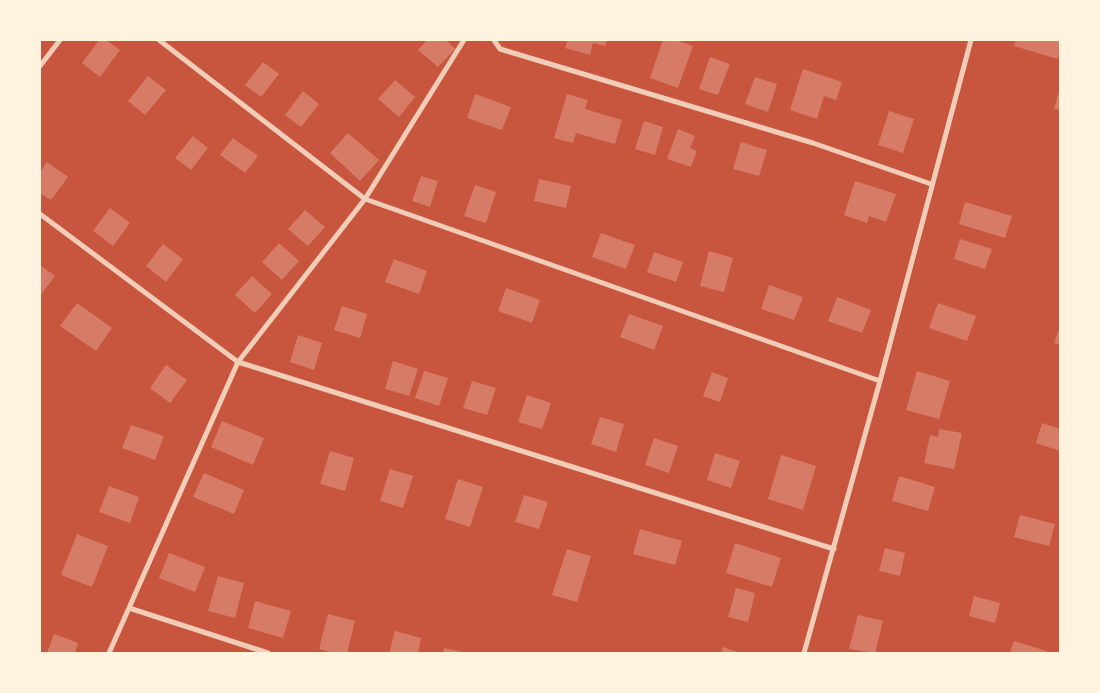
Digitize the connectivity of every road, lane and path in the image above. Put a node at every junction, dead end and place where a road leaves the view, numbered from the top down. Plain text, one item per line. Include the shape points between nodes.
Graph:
1 (60, 40) edge
2 (159, 40) edge
3 (464, 40) edge
4 (494, 40) edge
5 (971, 40) edge
6 (40, 66) edge
7 (931, 184) junction
8 (365, 199) junction
9 (40, 214) edge
10 (238, 362) junction
11 (880, 381) junction
12 (834, 549) junction
13 (129, 608) junction
14 (109, 653) edge
15 (268, 653) edge
16 (804, 653) edge

1 - 6 street
2 - 8 street
3 - 8 street
4 - 7 street via 500,49 813,143
5 - 7 street
7 - 11 street
8 - 10 street
8 - 11 street
9 - 10 street
10 - 12 street
10 - 13 street
11 - 12 street
12 - 16 street
13 - 14 street
13 - 15 street

